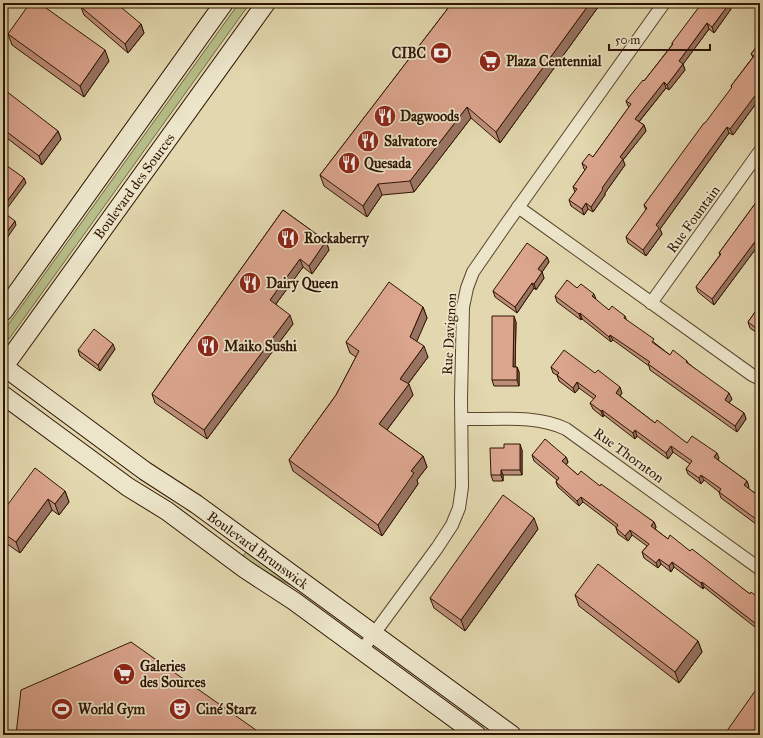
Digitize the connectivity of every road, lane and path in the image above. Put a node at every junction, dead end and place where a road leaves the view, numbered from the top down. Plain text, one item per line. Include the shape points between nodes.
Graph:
1 (224, 3) edge
2 (266, 3) edge
3 (664, 3) edge
4 (760, 151) edge
5 (518, 207) junction
6 (651, 303) junction
7 (3, 312) edge
8 (3, 367) edge
9 (760, 379) edge
10 (3, 395) edge
11 (462, 419) junction
12 (760, 569) edge
13 (374, 634) junction
14 (362, 650) junction
15 (477, 735) edge
16 (512, 735) edge

1 - 7 street
2 - 8 street, Boulevard des Sources
3 - 5 street, Rue Davignon
4 - 6 street, Rue Fountain
5 - 6 street
5 - 11 street, Rue Davignon via 478,263 466,288 462,323
6 - 9 street via 752,376
8 - 13 street, Boulevard Brunswick
10 - 14 street, Boulevard Brunswick via 128,487 167,511
11 - 12 street, Rue Thornton via 535,420 566,429
11 - 13 street, Rue Davignon via 462,487 457,513 437,548
13 - 14 street, Rue Davignon
13 - 16 street, Boulevard Brunswick
14 - 15 street, Boulevard Brunswick

